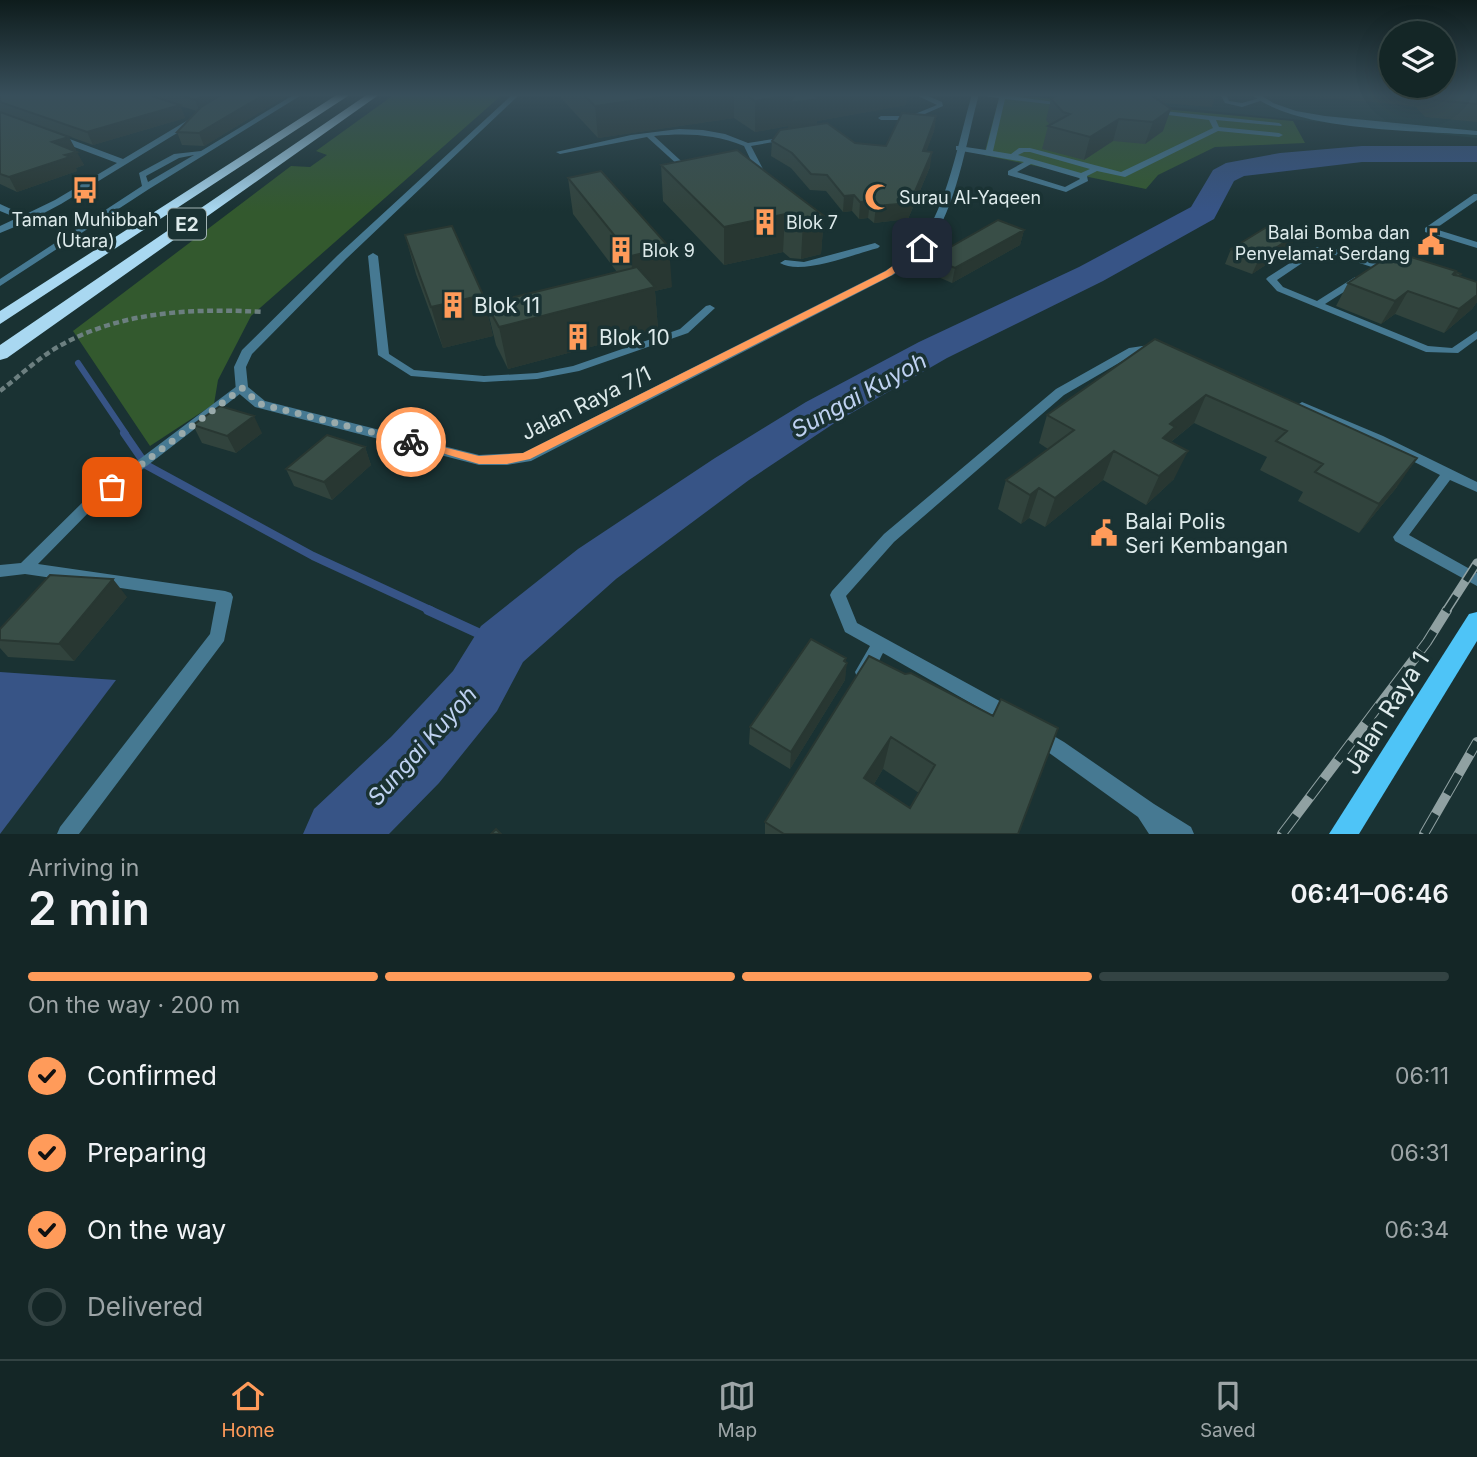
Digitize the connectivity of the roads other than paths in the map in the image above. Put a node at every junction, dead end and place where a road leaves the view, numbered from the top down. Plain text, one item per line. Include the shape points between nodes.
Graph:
1 (172, 133) edge
2 (234, 133) edge
3 (286, 133) edge
4 (319, 133) edge
5 (476, 133) edge
6 (684, 133) edge
7 (719, 133) edge
8 (964, 133) edge
9 (993, 133) edge
10 (1209, 133) edge
11 (1258, 133) edge
12 (49, 134) edge
13 (1279, 135) dead end
14 (650, 136) junction
15 (799, 137) edge
16 (747, 145) junction
17 (960, 148) junction
18 (989, 151) junction
19 (560, 152) dead end
20 (1012, 156) junction
21 (1030, 161) junction
22 (123, 162) junction
23 (1096, 168) junction
24 (759, 169) edge
25 (1082, 176) junction
26 (697, 181) edge
27 (1477, 196) edge
28 (0, 207) edge
29 (26, 219) junction
30 (0, 230) edge
31 (1477, 245) edge
32 (874, 246) dead end
33 (373, 256) dead end
34 (785, 263) dead end
35 (1379, 266) junction
36 (1403, 274) edge
37 (0, 283) edge
38 (1317, 305) junction
39 (710, 308) dead end
40 (0, 318) edge
41 (1477, 334) edge
42 (1172, 350) edge
43 (0, 354) edge
44 (242, 388) junction
45 (1292, 401) edge
46 (1448, 474) junction
47 (1477, 487) edge
48 (90, 503) joint
49 (25, 568) junction
50 (0, 571) edge
51 (1477, 580) edge
52 (1477, 621) edge
53 (880, 643) junction
54 (851, 691) edge
55 (1144, 812) junction
56 (67, 834) edge
57 (1161, 834) edge
58 (1184, 834) edge
59 (1343, 834) edge

1 - 22 street
2 - 37 lane
3 - 40 highway, E2
4 - 43 highway, E2
5 - 44 street via 246,353 240,367
6 - 14 lane
7 - 16 lane
8 - 17 street, Jalan Raya 7/1
9 - 18 lane
10 - 23 lane via 1122,175
11 - 13 lane
12 - 22 street
14 - 19 lane
14 - 26 lane
15 - 16 lane
16 - 24 lane
17 - 18 lane
17 - 44 street, Jalan Raya 7/1 via 935,228 908,260 526,457 479,460 260,404
18 - 20 lane
20 - 21 lane
20 - 23 lane via 1030,150
21 - 25 lane
21 - 25 lane via 1011,173 1066,190 1085,179
22 - 29 street
23 - 25 lane
27 - 31 lane via 1428,230
28 - 29 street
29 - 30 street
32 - 34 lane via 804,265
33 - 39 lane via 384,355 411,373 484,379 575,369 684,331
35 - 36 lane
35 - 38 lane
35 - 38 lane via 1315,250 1271,279 1280,289
38 - 41 lane via 1426,349 1460,349
42 - 53 lane via 1161,346 1133,350 1060,392 889,538 838,595 851,627
44 - 48 lane
45 - 46 lane
46 - 47 lane
46 - 51 lane via 1400,537
48 - 49 lane
49 - 50 lane
49 - 56 lane via 225,597 218,636
52 - 59 main road, Jalan Raya 1
53 - 54 lane
53 - 55 lane via 987,701 1102,778
55 - 57 lane
55 - 58 lane

